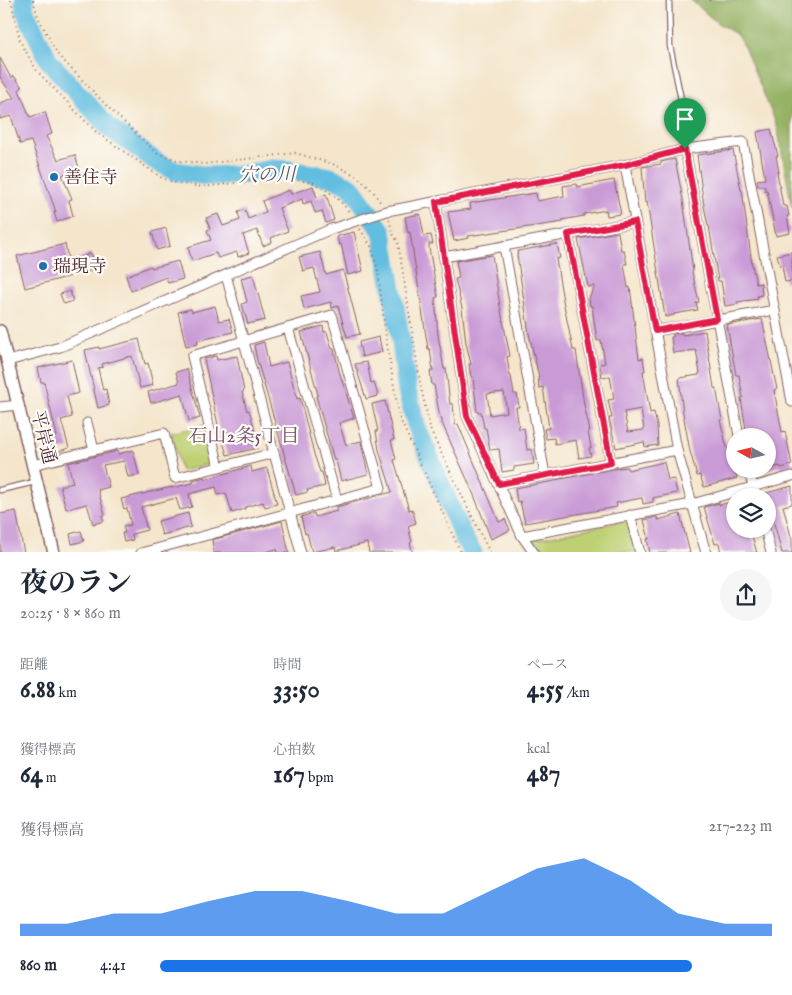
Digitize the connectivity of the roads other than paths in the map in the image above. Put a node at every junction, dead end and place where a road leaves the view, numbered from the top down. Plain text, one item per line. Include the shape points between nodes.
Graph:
1 (669, 0) edge
2 (685, 149) junction
3 (625, 165) junction
4 (436, 202) junction
5 (635, 222) junction
6 (568, 234) junction
7 (504, 246) junction
8 (444, 257) junction
9 (226, 274) junction
10 (774, 310) junction
11 (717, 319) junction
12 (288, 328) junction
13 (0, 331) edge
14 (655, 331) junction
15 (244, 340) junction
16 (8, 362) junction
17 (792, 402) edge
18 (19, 405) junction
19 (0, 407) edge
20 (87, 423) dead end
21 (737, 428) edge
22 (94, 450) junction
23 (677, 450) junction
24 (274, 453) junction
25 (611, 463) junction
26 (33, 465) junction
27 (218, 467) junction
28 (545, 476) junction
29 (792, 476) edge
30 (37, 482) junction
31 (499, 484) junction
32 (764, 488) edge
33 (0, 490) edge
34 (726, 497) edge
35 (337, 500) junction
36 (692, 504) junction
37 (290, 512) junction
38 (630, 515) junction
39 (522, 536) junction
40 (767, 538) edge
41 (54, 552) edge
42 (141, 552) edge
43 (301, 552) edge
44 (534, 552) edge
45 (640, 552) edge
46 (706, 552) edge
47 (771, 552) edge

1 - 2 lane via 670,46 688,133
2 - 3 street
2 - 10 street via 743,142
2 - 11 street
3 - 4 street
3 - 5 street
4 - 8 street
4 - 9 street via 387,211 331,229
5 - 6 street
5 - 14 street
6 - 7 street
6 - 25 street
7 - 8 street
7 - 28 street
8 - 31 street via 467,416
9 - 15 street
9 - 16 street via 60,347
10 - 11 street
10 - 17 street
11 - 14 street
11 - 21 street
12 - 15 street
12 - 35 street
12 - 35 street via 332,315 381,488
13 - 16 street, 平岸通
14 - 23 street
15 - 24 street
15 - 27 street via 192,356
16 - 18 street, 平岸通
18 - 19 street
18 - 26 street, 平岸通
20 - 22 street
22 - 26 street
22 - 27 street via 164,433 175,478
23 - 25 street
23 - 36 street
24 - 27 street
24 - 37 street
25 - 28 street
26 - 30 street, 平岸通
28 - 31 street
29 - 32 street
30 - 33 lane
30 - 41 street, 平岸通
31 - 39 street
34 - 36 street
35 - 37 street
36 - 38 street
36 - 46 street
37 - 42 street
37 - 43 street
38 - 39 street
38 - 45 street
39 - 44 street
40 - 47 street

